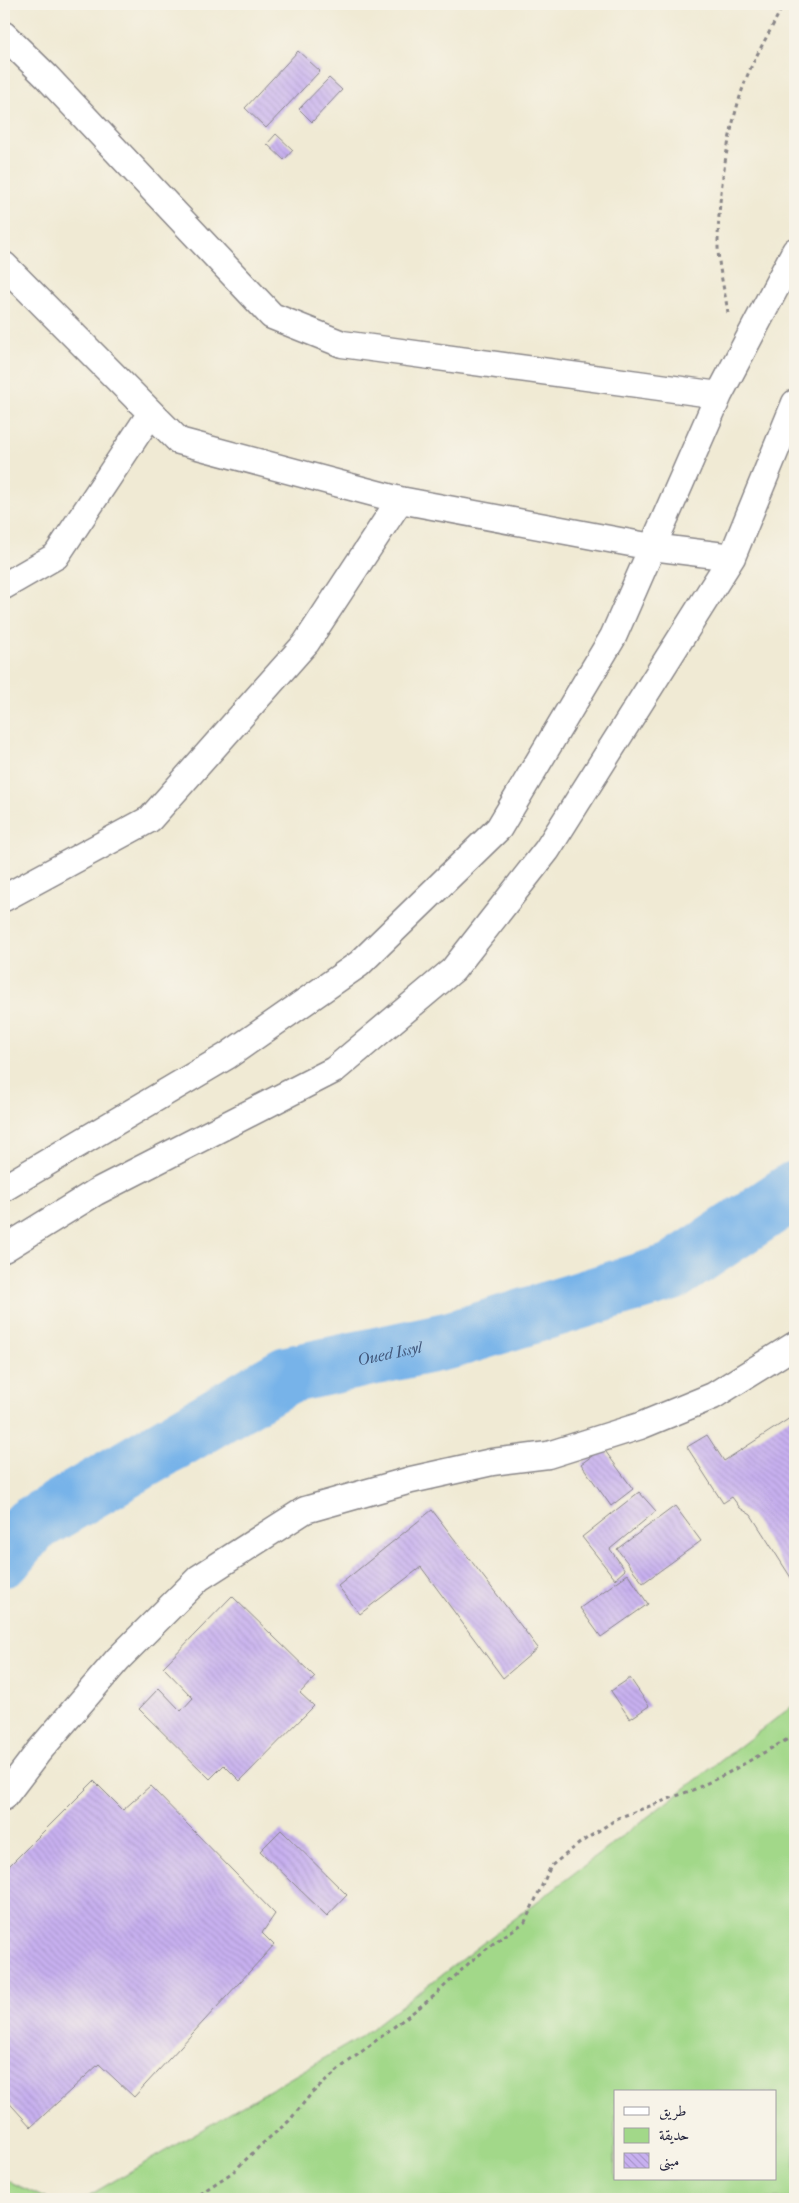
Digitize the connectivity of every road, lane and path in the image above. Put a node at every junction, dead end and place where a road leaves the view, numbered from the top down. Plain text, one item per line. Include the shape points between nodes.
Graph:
1 (783, 4) edge
2 (4, 35) edge
3 (795, 252) edge
4 (4, 265) edge
5 (742, 352) junction
6 (719, 395) junction
7 (795, 404) edge
8 (151, 413) junction
9 (400, 500) junction
10 (652, 547) junction
11 (732, 557) junction
12 (4, 586) edge
13 (4, 898) edge
14 (4, 1188) edge
15 (4, 1250) edge
16 (795, 1345) edge
17 (795, 1736) edge
18 (4, 1797) edge
19 (185, 2199) edge

1 - 5 path via 756,55 735,112 723,191 718,246 728,318
2 - 6 street via 272,316 342,344
3 - 5 street
4 - 8 street
5 - 6 street
6 - 10 street
7 - 11 street
8 - 9 street via 178,441
8 - 12 street via 56,556
9 - 10 street
9 - 13 street via 306,643 150,819
10 - 11 street
10 - 14 street via 613,636 498,828 359,964 227,1056
11 - 15 street via 547,850 453,970 334,1070 96,1192
16 - 18 street via 713,1396 640,1426 548,1455 411,1480 305,1510 199,1578 118,1659
17 - 19 path via 702,1786 618,1818 573,1848 551,1866 525,1922 495,1942 434,1996 343,2066 312,2094 289,2122 233,2172

